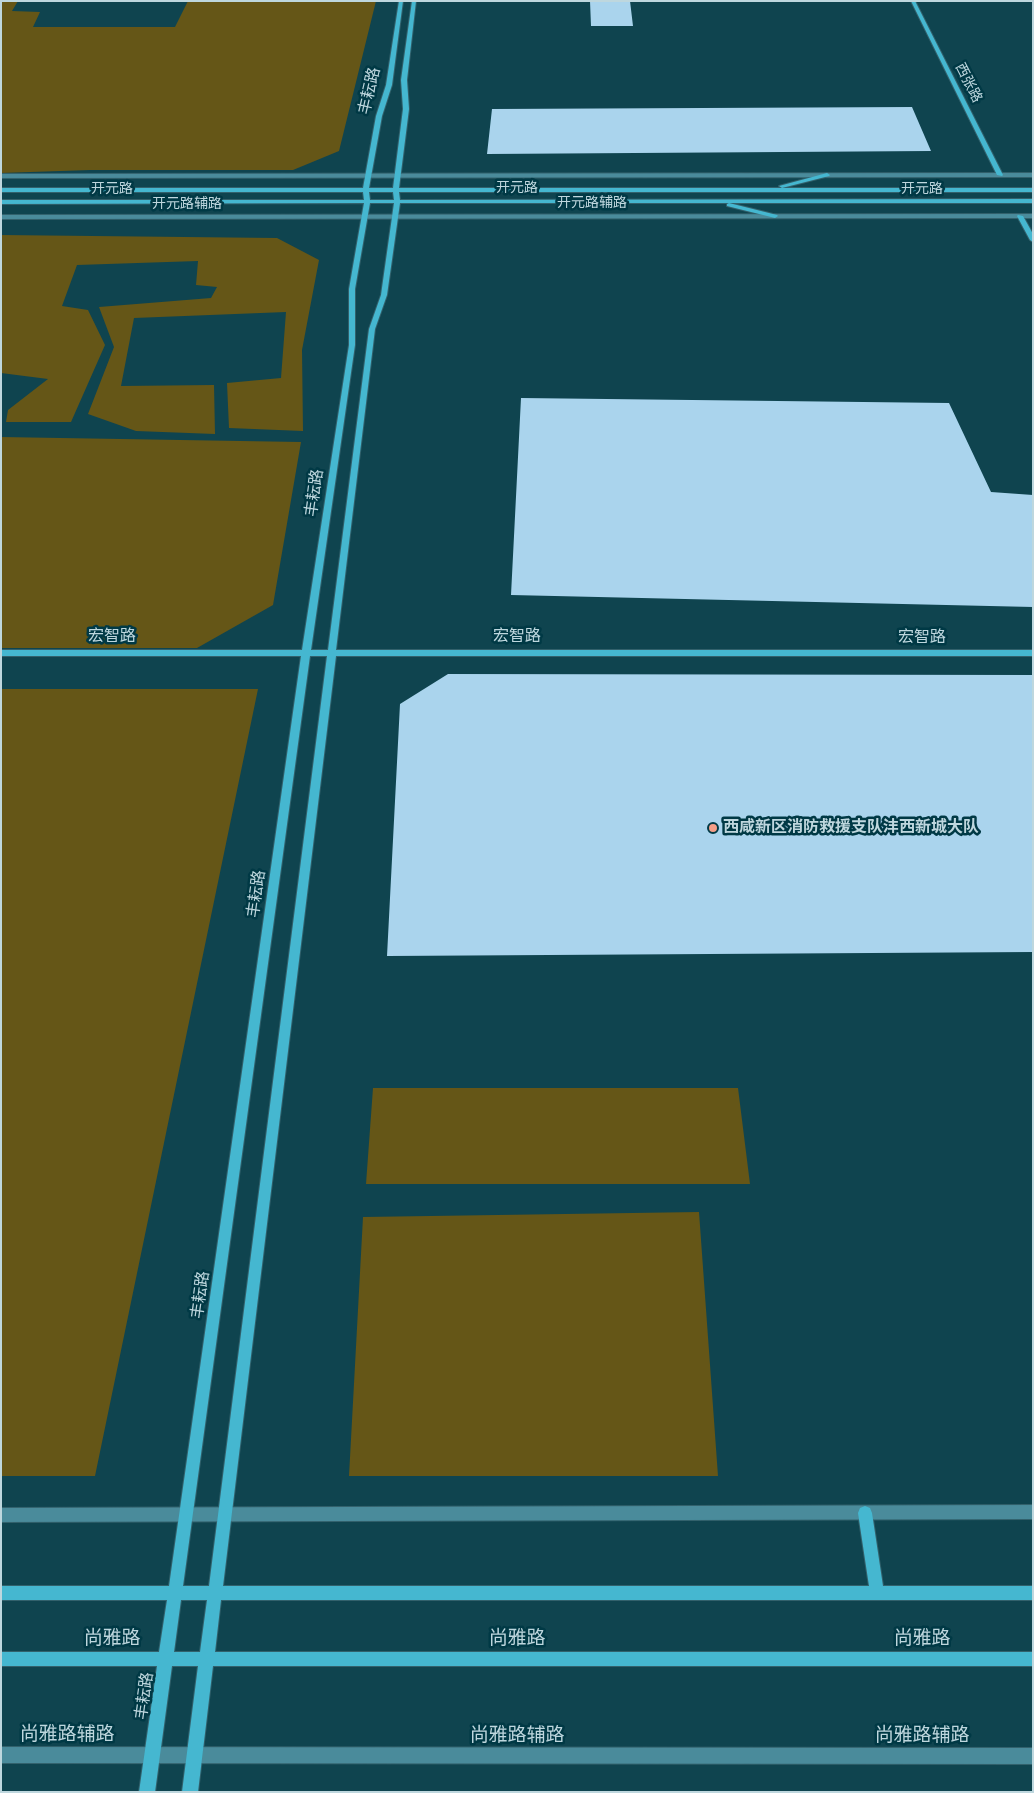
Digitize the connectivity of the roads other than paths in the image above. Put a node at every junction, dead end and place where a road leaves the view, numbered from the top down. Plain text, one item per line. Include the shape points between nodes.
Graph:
1 (401, 1) edge
2 (414, 1) edge
3 (913, 1) edge
4 (1000, 175) junction
5 (1033, 175) edge
6 (1, 176) edge
7 (369, 176) junction
8 (398, 176) junction
9 (828, 176) junction
10 (1, 190) edge
11 (366, 190) junction
12 (763, 190) junction
13 (1033, 190) edge
14 (396, 196) junction
15 (367, 201) junction
16 (714, 201) junction
17 (1033, 201) edge
18 (1, 202) edge
19 (364, 216) junction
20 (395, 216) junction
21 (775, 216) junction
22 (1020, 216) junction
23 (1033, 216) edge
24 (1, 217) edge
25 (1033, 240) edge
26 (306, 652) junction
27 (331, 652) junction
28 (1, 653) edge
29 (1033, 653) edge
30 (1033, 1512) edge
31 (865, 1513) junction
32 (1, 1515) edge
33 (186, 1515) junction
34 (224, 1515) junction
35 (1, 1593) edge
36 (174, 1593) junction
37 (214, 1593) junction
38 (877, 1593) junction
39 (1033, 1593) edge
40 (166, 1658) junction
41 (206, 1658) junction
42 (1033, 1658) edge
43 (1, 1659) edge
44 (1, 1755) edge
45 (194, 1755) junction
46 (152, 1756) junction
47 (1033, 1756) edge
48 (146, 1792) edge
49 (190, 1792) edge

1 - 7 street, 丰耘路 via 389,85
2 - 8 street, 丰耘路 via 404,80 406,109
3 - 4 street, 西张路
4 - 5 street, 开元路辅路
4 - 9 street, 开元路辅路
6 - 7 street, 开元路辅路
7 - 8 street, 开元路辅路
7 - 11 street, 丰耘路
8 - 9 street, 开元路辅路
8 - 14 street, 丰耘路
9 - 12 street
10 - 11 street, 开元路
11 - 14 street, 开元路
11 - 15 street, 丰耘路
12 - 13 street, 开元路
12 - 14 street, 开元路
14 - 15 street, 开元路
14 - 16 street, 开元路
14 - 20 street, 丰耘路
15 - 18 street, 开元路
15 - 19 street, 丰耘路
16 - 17 street, 开元路
16 - 21 street
19 - 20 street, 开元路辅路
19 - 24 street, 开元路辅路
19 - 26 street, 丰耘路 via 352,290 352,345
20 - 21 street, 开元路辅路
20 - 27 street, 丰耘路 via 384,295 372,330
21 - 22 street, 开元路辅路
22 - 23 street, 开元路辅路
22 - 25 street
26 - 27 street, 宏智路
26 - 28 street, 宏智路
26 - 33 street, 丰耘路
27 - 29 street, 宏智路
27 - 34 street, 丰耘路
30 - 31 street
31 - 34 street
31 - 38 street
32 - 33 street
33 - 34 street
33 - 36 street, 丰耘路
34 - 37 street, 丰耘路
35 - 36 street
36 - 37 street
36 - 40 street, 丰耘路
37 - 38 street
37 - 41 street, 丰耘路
38 - 39 street
40 - 41 street, 尚雅路
40 - 43 street, 尚雅路
40 - 46 street, 丰耘路
41 - 42 street, 尚雅路
41 - 45 street, 丰耘路
44 - 46 street, 尚雅路辅路
45 - 46 street, 尚雅路辅路
45 - 47 street, 尚雅路辅路
45 - 49 street, 丰耘路
46 - 48 street, 丰耘路

